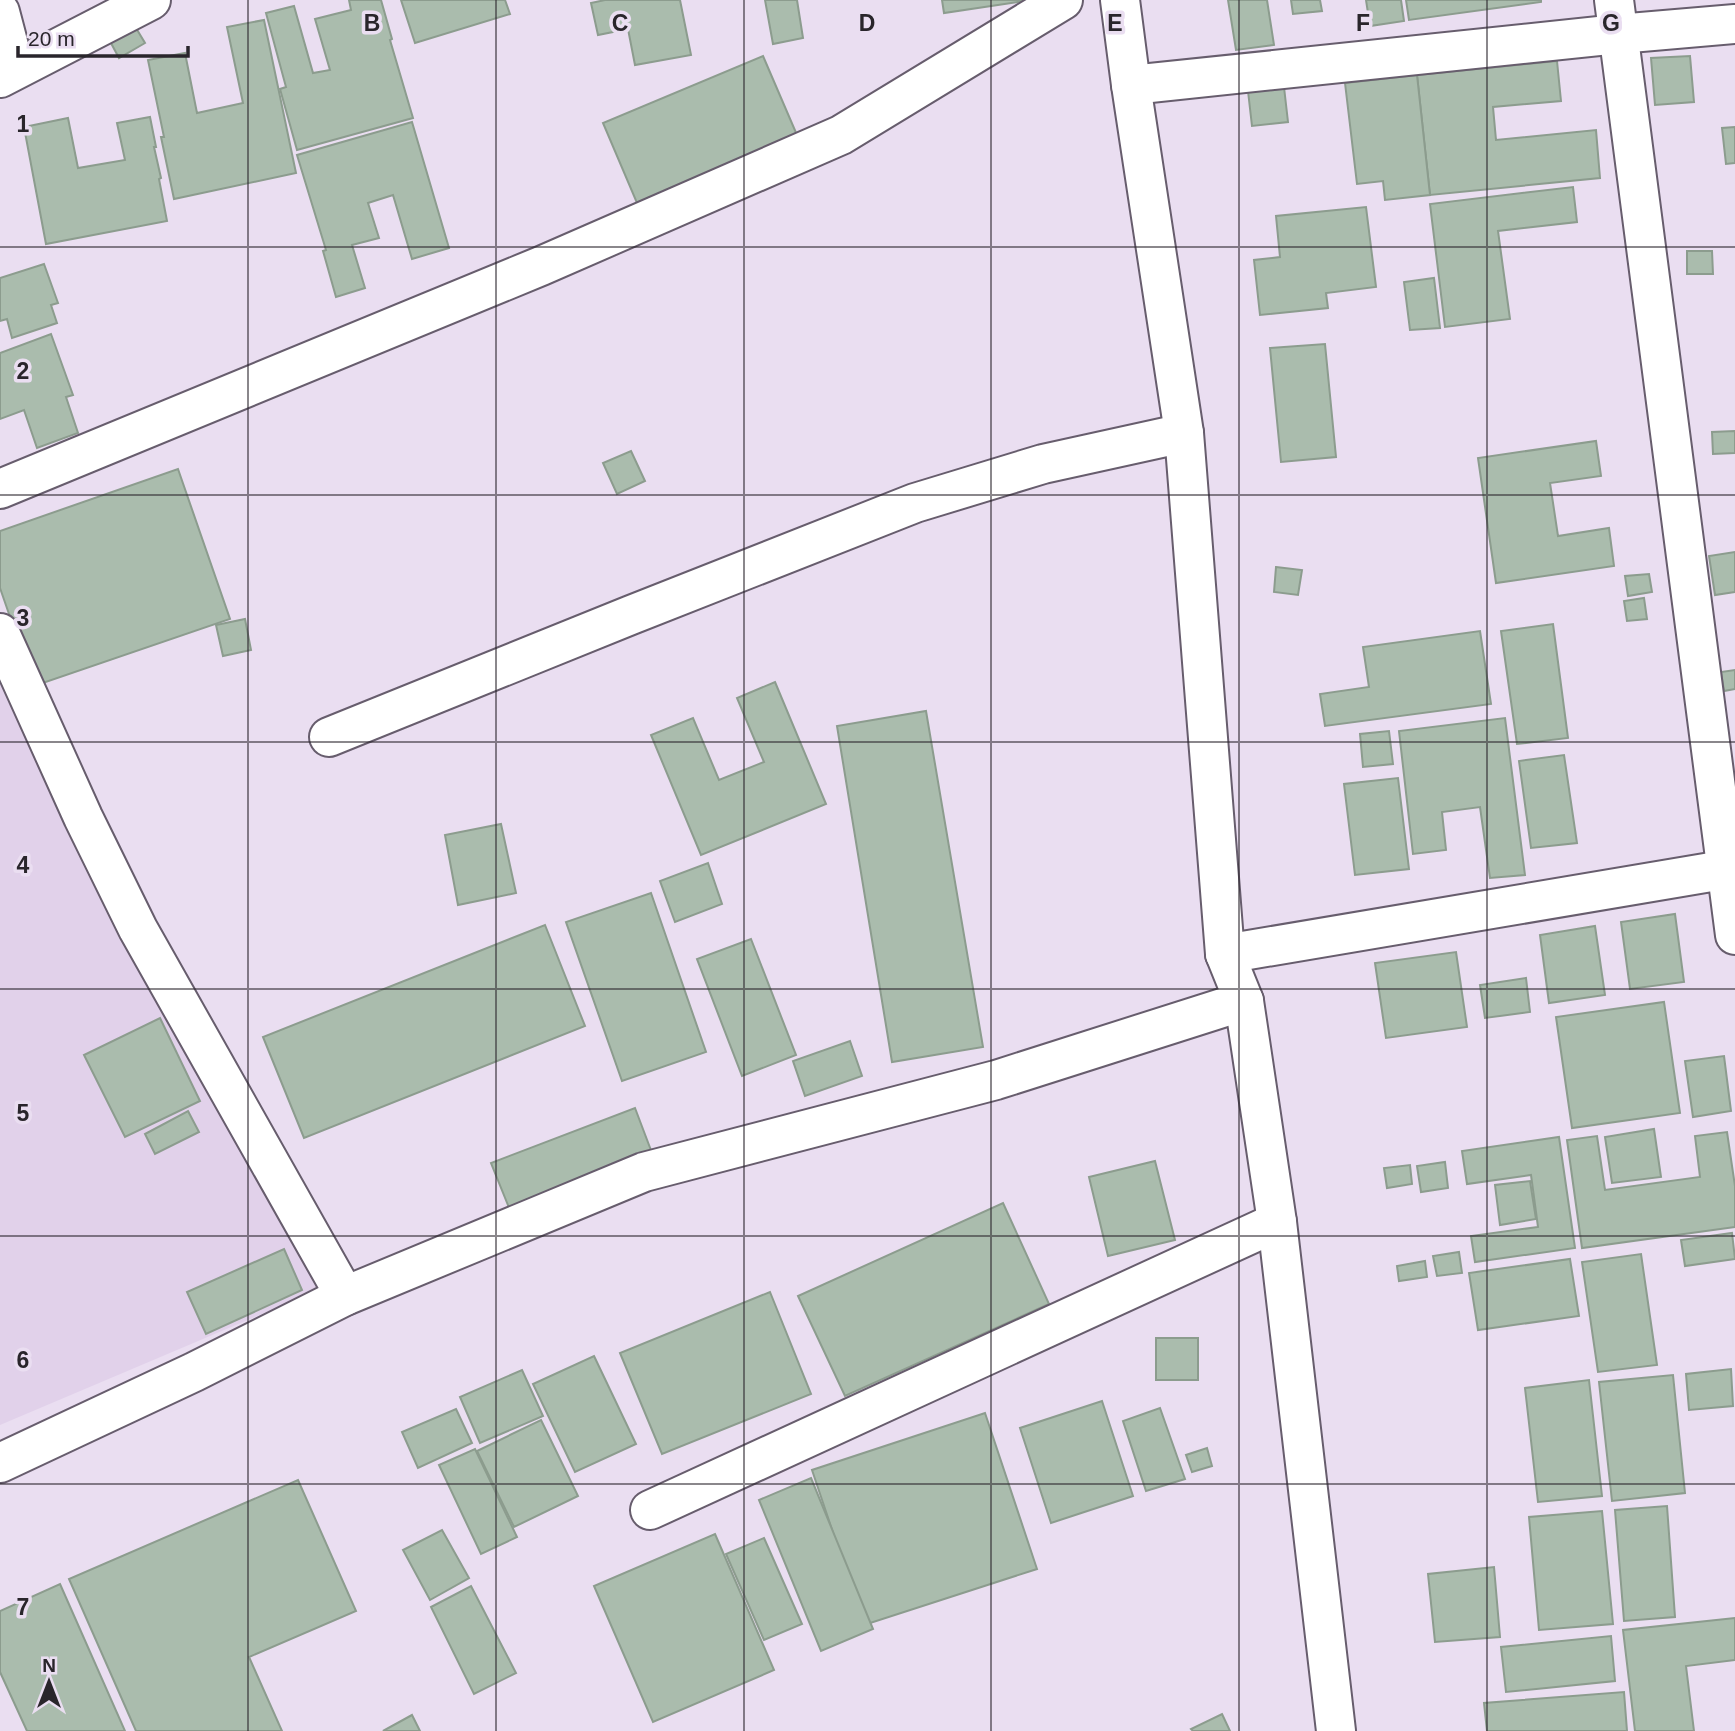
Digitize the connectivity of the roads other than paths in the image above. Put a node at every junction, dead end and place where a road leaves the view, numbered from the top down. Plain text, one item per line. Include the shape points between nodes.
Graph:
1 (151, 0) edge
2 (1063, 0) edge
3 (1120, 0) edge
4 (0, 12) edge
5 (1616, 17) edge
6 (1735, 24) edge
7 (8, 73) edge
8 (1131, 85) junction
9 (1184, 433) junction
10 (0, 489) edge
11 (0, 633) edge
12 (329, 737) dead end
13 (1731, 869) edge
14 (1735, 935) edge
15 (1226, 954) junction
16 (1244, 1001) junction
17 (1277, 1222) junction
18 (345, 1296) junction
19 (0, 1463) edge
20 (650, 1510) dead end
21 (1336, 1731) edge

1 - 7 street
2 - 10 street via 841,135 541,266
3 - 8 street
4 - 7 street
5 - 6 street
5 - 8 street
5 - 13 street
8 - 9 street
9 - 12 street via 1043,464 915,503
9 - 15 street
11 - 18 street via 138,929
13 - 14 street
13 - 15 street
15 - 16 street
16 - 17 street
16 - 18 street via 996,1080 644,1172
17 - 20 street
17 - 21 street
18 - 19 street

